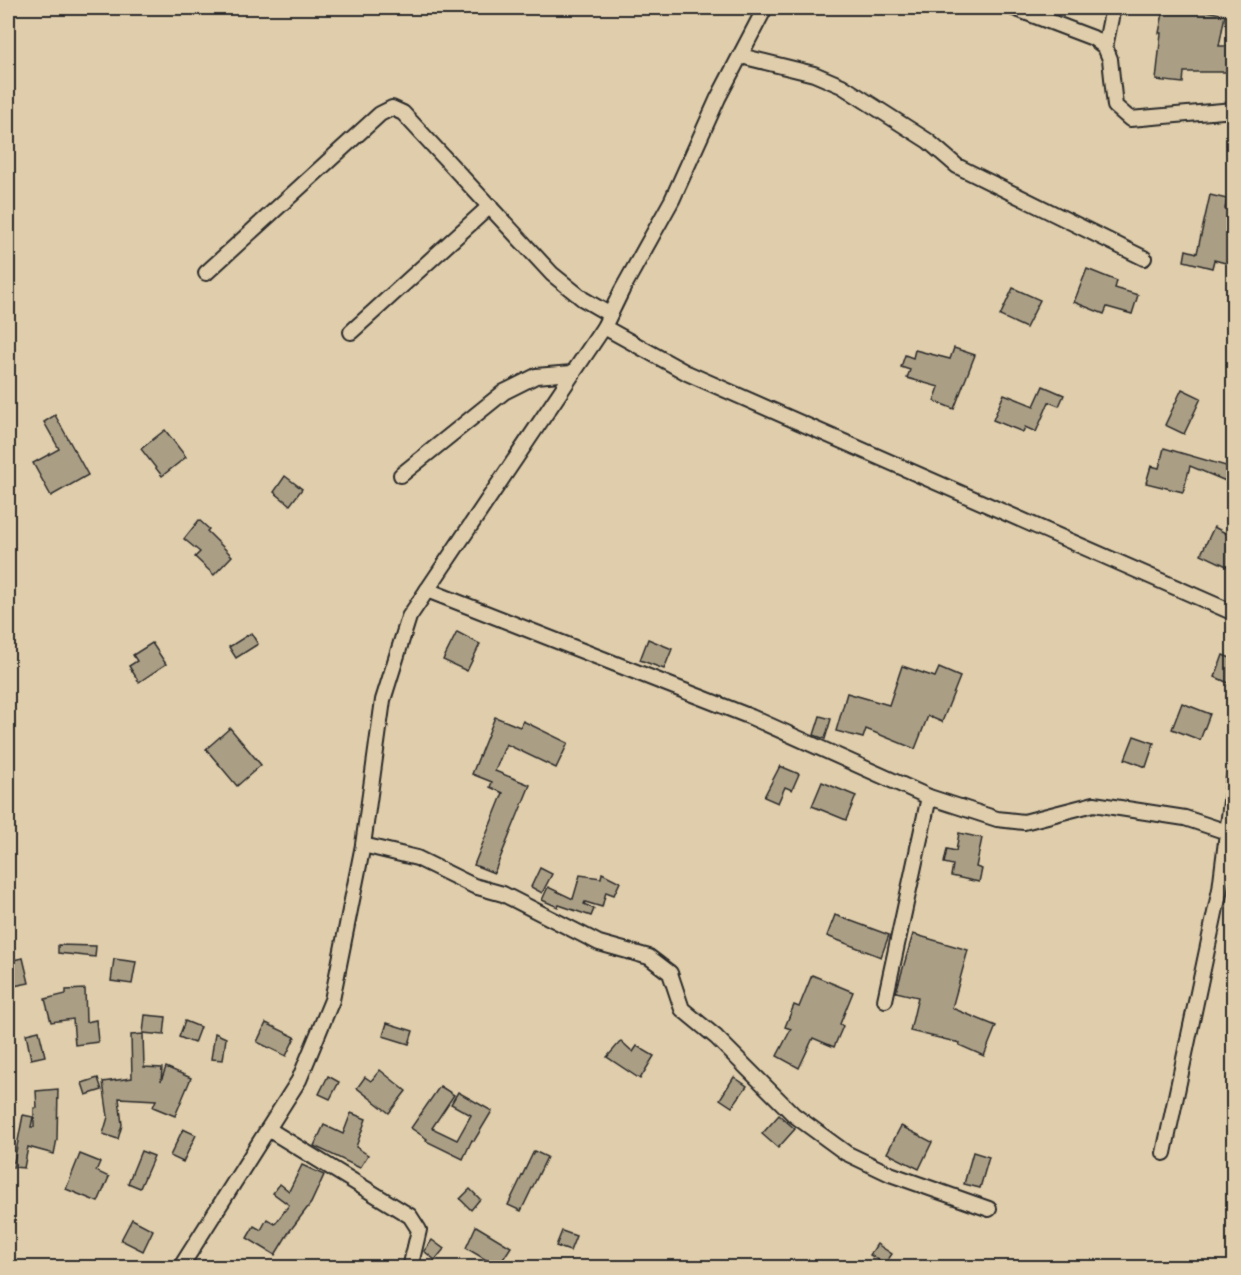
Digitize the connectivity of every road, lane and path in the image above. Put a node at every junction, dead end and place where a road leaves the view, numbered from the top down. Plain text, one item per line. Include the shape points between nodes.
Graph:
1 (765, 8) edge
2 (1014, 8) edge
3 (1113, 8) edge
4 (1105, 47) junction
5 (741, 56) junction
6 (1233, 110) edge
7 (490, 206) junction
8 (1144, 258) dead end
9 (206, 273) dead end
10 (606, 320) junction
11 (351, 332) dead end
12 (572, 373) junction
13 (401, 475) dead end
14 (427, 590) junction
15 (1233, 613) edge
16 (1233, 777) edge
17 (929, 796) junction
18 (1227, 832) junction
19 (363, 845) junction
20 (885, 1000) dead end
21 (268, 1129) junction
22 (1164, 1153) dead end
23 (989, 1209) dead end
24 (180, 1268) edge
25 (410, 1268) edge

1 - 5 street
2 - 4 street via 1093,38
3 - 4 street
4 - 6 street via 1115,106 1130,119
5 - 8 street via 814,74 842,86 928,141 957,166
5 - 10 street via 672,200
7 - 9 street via 403,112 392,108 380,114
7 - 10 street via 552,274
7 - 11 street
10 - 12 street
10 - 15 street via 687,373
12 - 13 street via 536,376 504,392
12 - 14 street
14 - 17 street via 751,717
14 - 19 street via 409,617 383,700
16 - 18 street
17 - 18 street via 997,819 1024,822 1094,804 1185,818
17 - 20 street
18 - 22 street via 1220,889
19 - 21 street via 332,999 299,1080
19 - 23 street via 417,858 474,886 503,894 599,943 649,957 670,973 682,1009 803,1121 846,1153 890,1174
21 - 24 street
21 - 25 street via 410,1216 419,1230

